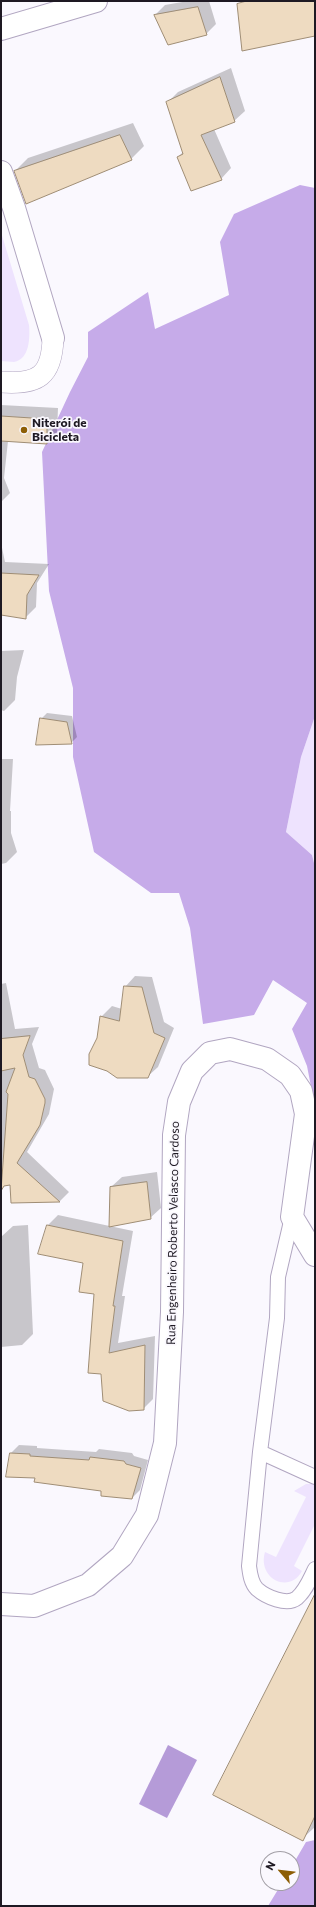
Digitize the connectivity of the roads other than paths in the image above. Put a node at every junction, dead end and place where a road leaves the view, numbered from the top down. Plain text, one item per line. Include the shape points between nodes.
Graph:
1 (96, 1) edge
2 (1, 29) edge
3 (1, 172) edge
4 (53, 338) joint
5 (1, 382) edge
6 (292, 1217) junction
7 (315, 1255) edge
8 (260, 1452) junction
9 (315, 1477) edge
10 (315, 1569) edge
11 (1, 1604) edge

1 - 2 street
3 - 4 street
4 - 5 street via 53,354 47,370 34,380
6 - 7 street
6 - 8 lane via 278,1277 277,1318
6 - 11 street, Rua Engenheiro Roberto Velasco Cardoso via 306,1114 301,1091 290,1075 268,1059 230,1050 210,1053 192,1071 178,1102 174,1135 172,1312 165,1443 147,1515 122,1556 88,1585 34,1606
8 - 9 lane
8 - 10 lane via 249,1566 252,1581 257,1589 270,1597 285,1601 296,1599 305,1590

